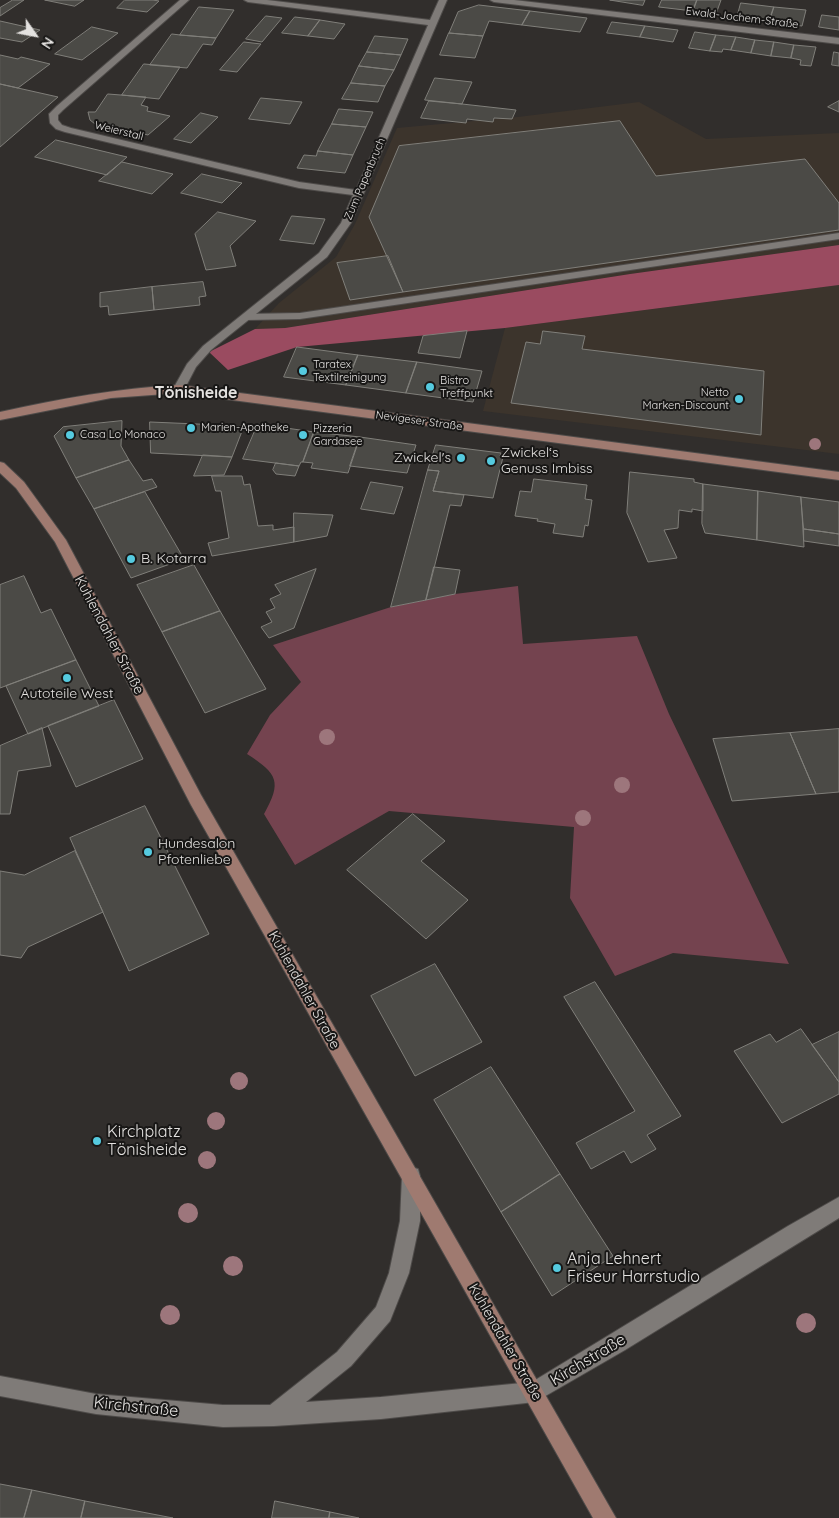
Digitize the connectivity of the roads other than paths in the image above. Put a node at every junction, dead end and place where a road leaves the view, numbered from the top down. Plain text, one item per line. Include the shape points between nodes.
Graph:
1 (185, 0) edge
2 (248, 0) edge
3 (443, 0) edge
4 (494, 0) edge
5 (433, 23) junction
6 (839, 41) edge
7 (358, 193) junction
8 (839, 236) edge
9 (246, 317) junction
10 (179, 389) junction
11 (0, 416) edge
12 (0, 466) edge
13 (839, 476) edge
14 (411, 1176) junction
15 (839, 1208) edge
16 (0, 1386) edge
17 (534, 1392) junction
18 (274, 1415) junction
19 (605, 1518) edge

1 - 7 street, Weierstall via 60,108 54,114 54,121 68,130 194,161 299,185
2 - 5 street
3 - 5 street, Zum Papenbruch
4 - 6 street, Ewald-Jochem-Straße
5 - 7 street, Zum Papenbruch
7 - 9 street, Zum Papenbruch via 346,223 323,255
8 - 9 street via 300,316
9 - 10 street, Zum Papenbruch via 207,348 191,366
10 - 11 main road, Nevigeser Straße via 110,394
10 - 13 main road, Nevigeser Straße
12 - 14 main road, Kuhlendahler Straße via 20,484 60,540 196,800
14 - 17 main road, Kuhlendahler Straße
14 - 18 street via 410,1221 399,1273 383,1314 344,1359
15 - 17 street, Kirchstraße
16 - 18 street, Kirchstraße via 96,1404 222,1416
17 - 18 street, Kirchstraße
17 - 19 main road, Kuhlendahler Straße

